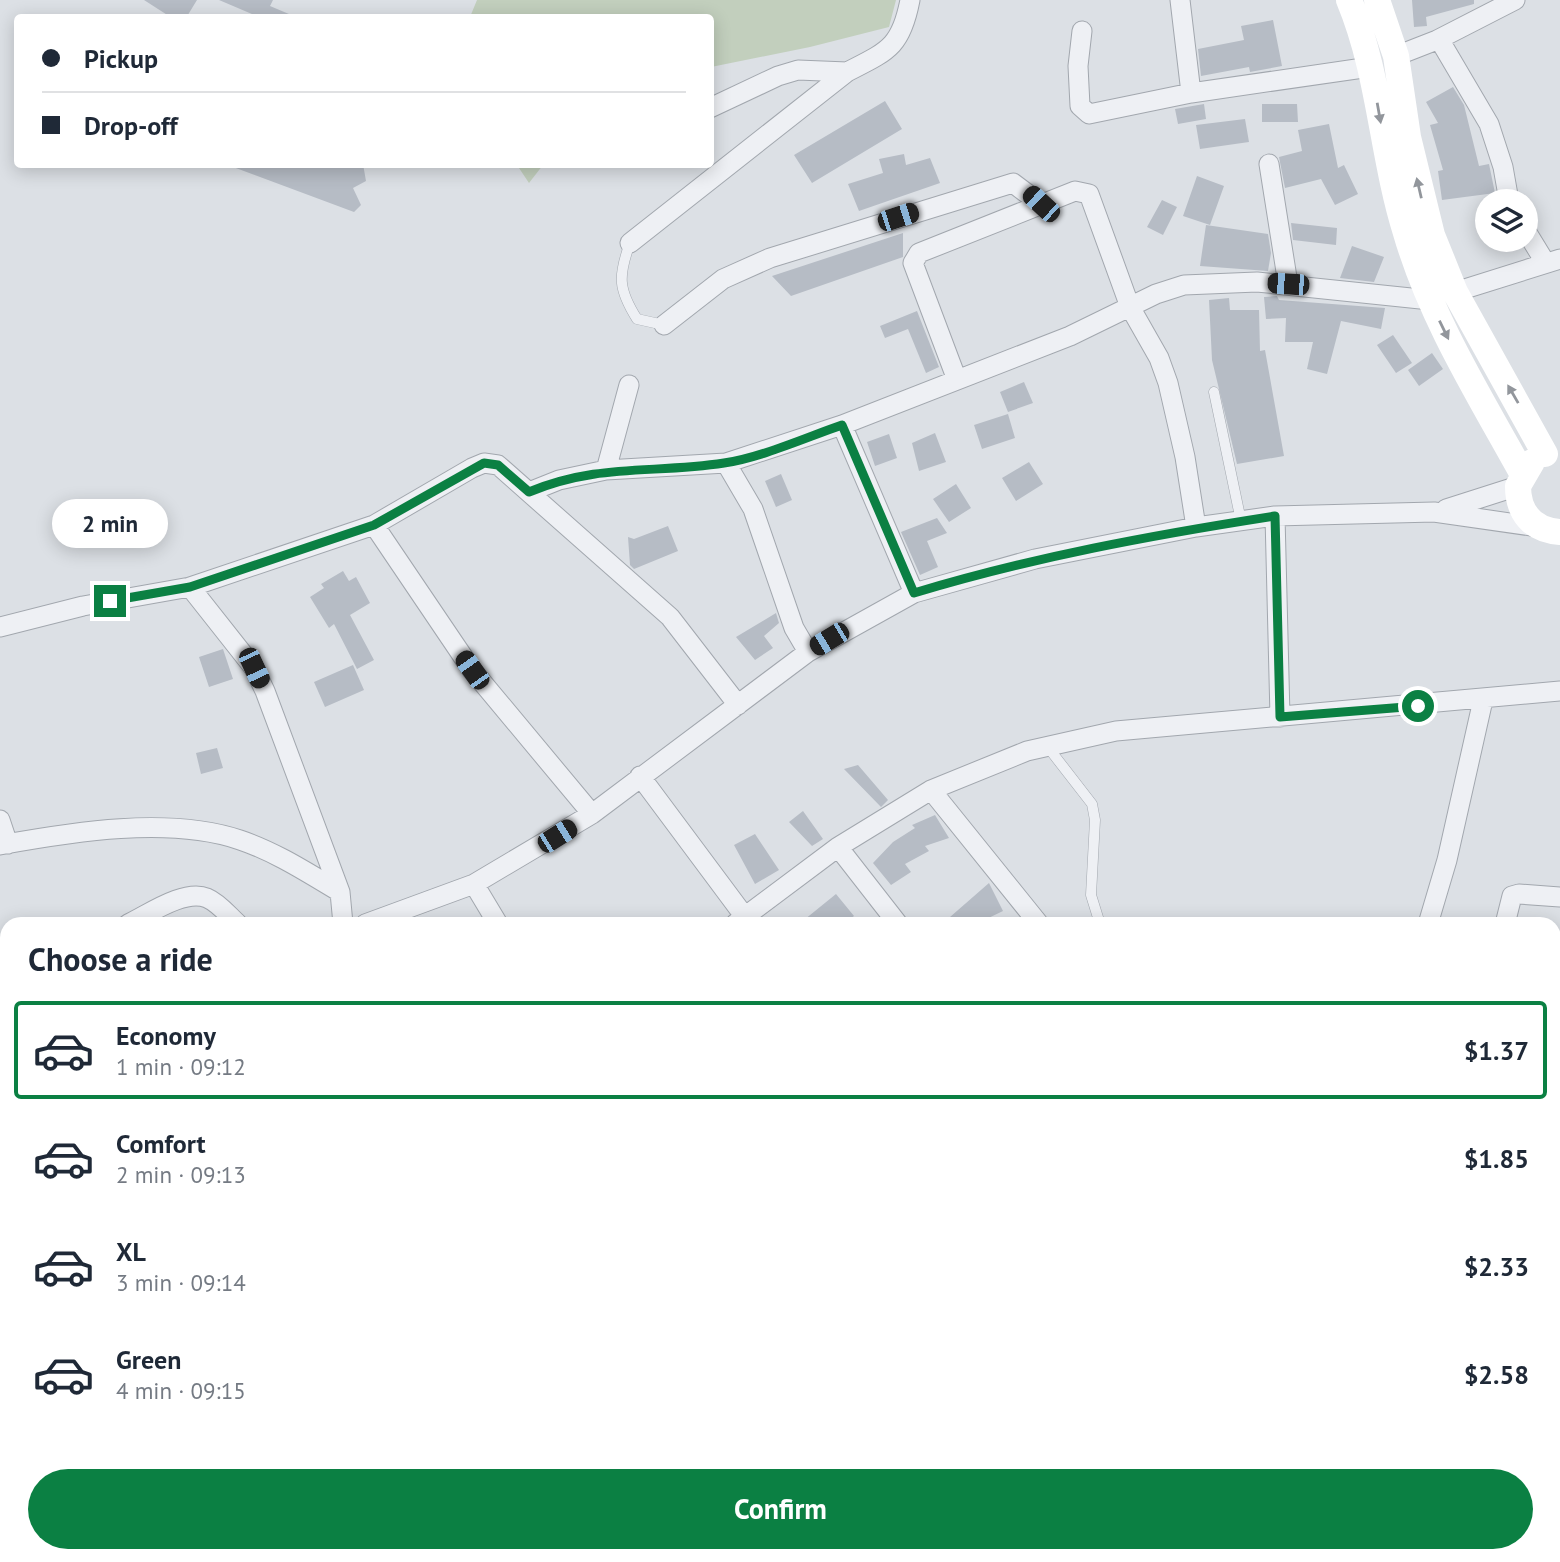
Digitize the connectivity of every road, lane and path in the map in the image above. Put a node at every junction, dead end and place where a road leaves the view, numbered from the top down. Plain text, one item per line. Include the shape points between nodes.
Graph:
1 (910, 0) edge
2 (1181, 0) edge
3 (1349, 0) edge
4 (1377, 0) edge
5 (1515, 0) edge
6 (1082, 31) dead end
7 (1439, 39) junction
8 (1396, 56) junction
9 (1370, 67) junction
10 (847, 72) junction
11 (1191, 93) junction
12 (714, 106) edge
13 (1269, 164) dead end
14 (1507, 189) edge
15 (1041, 204) junction
16 (630, 243) joint
17 (1538, 244) edge
18 (1553, 260) edge
19 (1288, 284) junction
20 (1455, 292) junction
21 (1430, 300) junction
22 (1129, 307) junction
23 (664, 325) joint
24 (957, 380) junction
25 (629, 385) dead end
26 (1214, 392) dead end
27 (842, 425) junction
28 (1553, 453) edge
29 (726, 463) junction
30 (606, 470) junction
31 (1520, 479) junction
32 (529, 492) junction
33 (1434, 512) junction
34 (1275, 516) junction
35 (1241, 521) junction
36 (374, 525) junction
37 (1196, 527) junction
38 (1554, 531) edge
39 (190, 587) junction
40 (914, 593) junction
41 (0, 627) edge
42 (808, 652) junction
43 (1560, 691) edge
44 (1483, 700) junction
45 (738, 705) junction
46 (1280, 717) junction
47 (1046, 746) junction
48 (639, 776) junction
49 (931, 790) junction
50 (592, 814) junction
51 (0, 820) edge
52 (4, 845) edge
53 (838, 847) junction
54 (474, 884) junction
55 (341, 892) junction
56 (1560, 897) edge
57 (143, 917) edge
58 (230, 917) edge
59 (343, 917) edge
60 (384, 917) edge
61 (494, 917) edge
62 (738, 917) edge
63 (748, 917) edge
64 (893, 917) edge
65 (1033, 917) edge
66 (1098, 917) edge
67 (1430, 917) edge
68 (1507, 917) edge

1 - 10 street via 904,29 894,43
2 - 11 street
3 - 9 main road
4 - 8 main road
5 - 7 street
6 - 11 street via 1080,106 1089,114
7 - 8 street
7 - 14 street via 1489,124
20 -> 8 main road via 1419,192
9 - 11 street
9 -> 21 main road via 1394,191
10 - 12 street via 798,70
10 - 16 street
13 - 19 street
15 - 22 street via 1075,191 1089,194
15 - 23 street via 1013,183 885,221 770,258 723,279
15 - 24 street via 915,258
16 - 23 lane via 622,266 622,295 637,319
17 - 18 street
18 - 20 street
19 - 21 street
19 - 22 street via 1184,285
28 -> 20 main road
21 -> 31 main road
22 - 24 street
22 - 37 street via 1168,383
24 - 27 street
25 - 30 street
26 - 35 lane
27 - 29 street
27 - 40 street
28 - 31 main road via 1528,465
29 - 30 street
29 - 42 street via 753,509 794,628
30 - 32 street
31 - 33 street
31 - 38 main road via 1522,511
32 - 36 street via 498,465 484,463
32 - 45 street via 670,617
33 - 34 street
33 - 38 street
34 - 35 street
34 - 46 street
35 - 37 street
36 - 39 street
36 - 50 street via 472,670
37 - 40 street via 1035,559
39 - 41 street
39 - 55 street via 254,668
40 - 42 street
42 - 45 street
43 - 44 street
44 - 46 street
44 - 67 street
45 - 48 street
46 - 47 street via 1116,731
47 - 49 street
47 - 66 lane via 1092,804 1091,895
48 - 50 street
48 - 62 street
49 - 53 street
49 - 65 street
50 - 54 street
51 - 52 street
52 - 55 street via 122,830 203,833 258,847
53 - 63 street
53 - 64 street
54 - 60 street
54 - 61 street
55 - 59 street
56 - 68 street via 1512,896
57 - 58 street via 199,896 210,899

